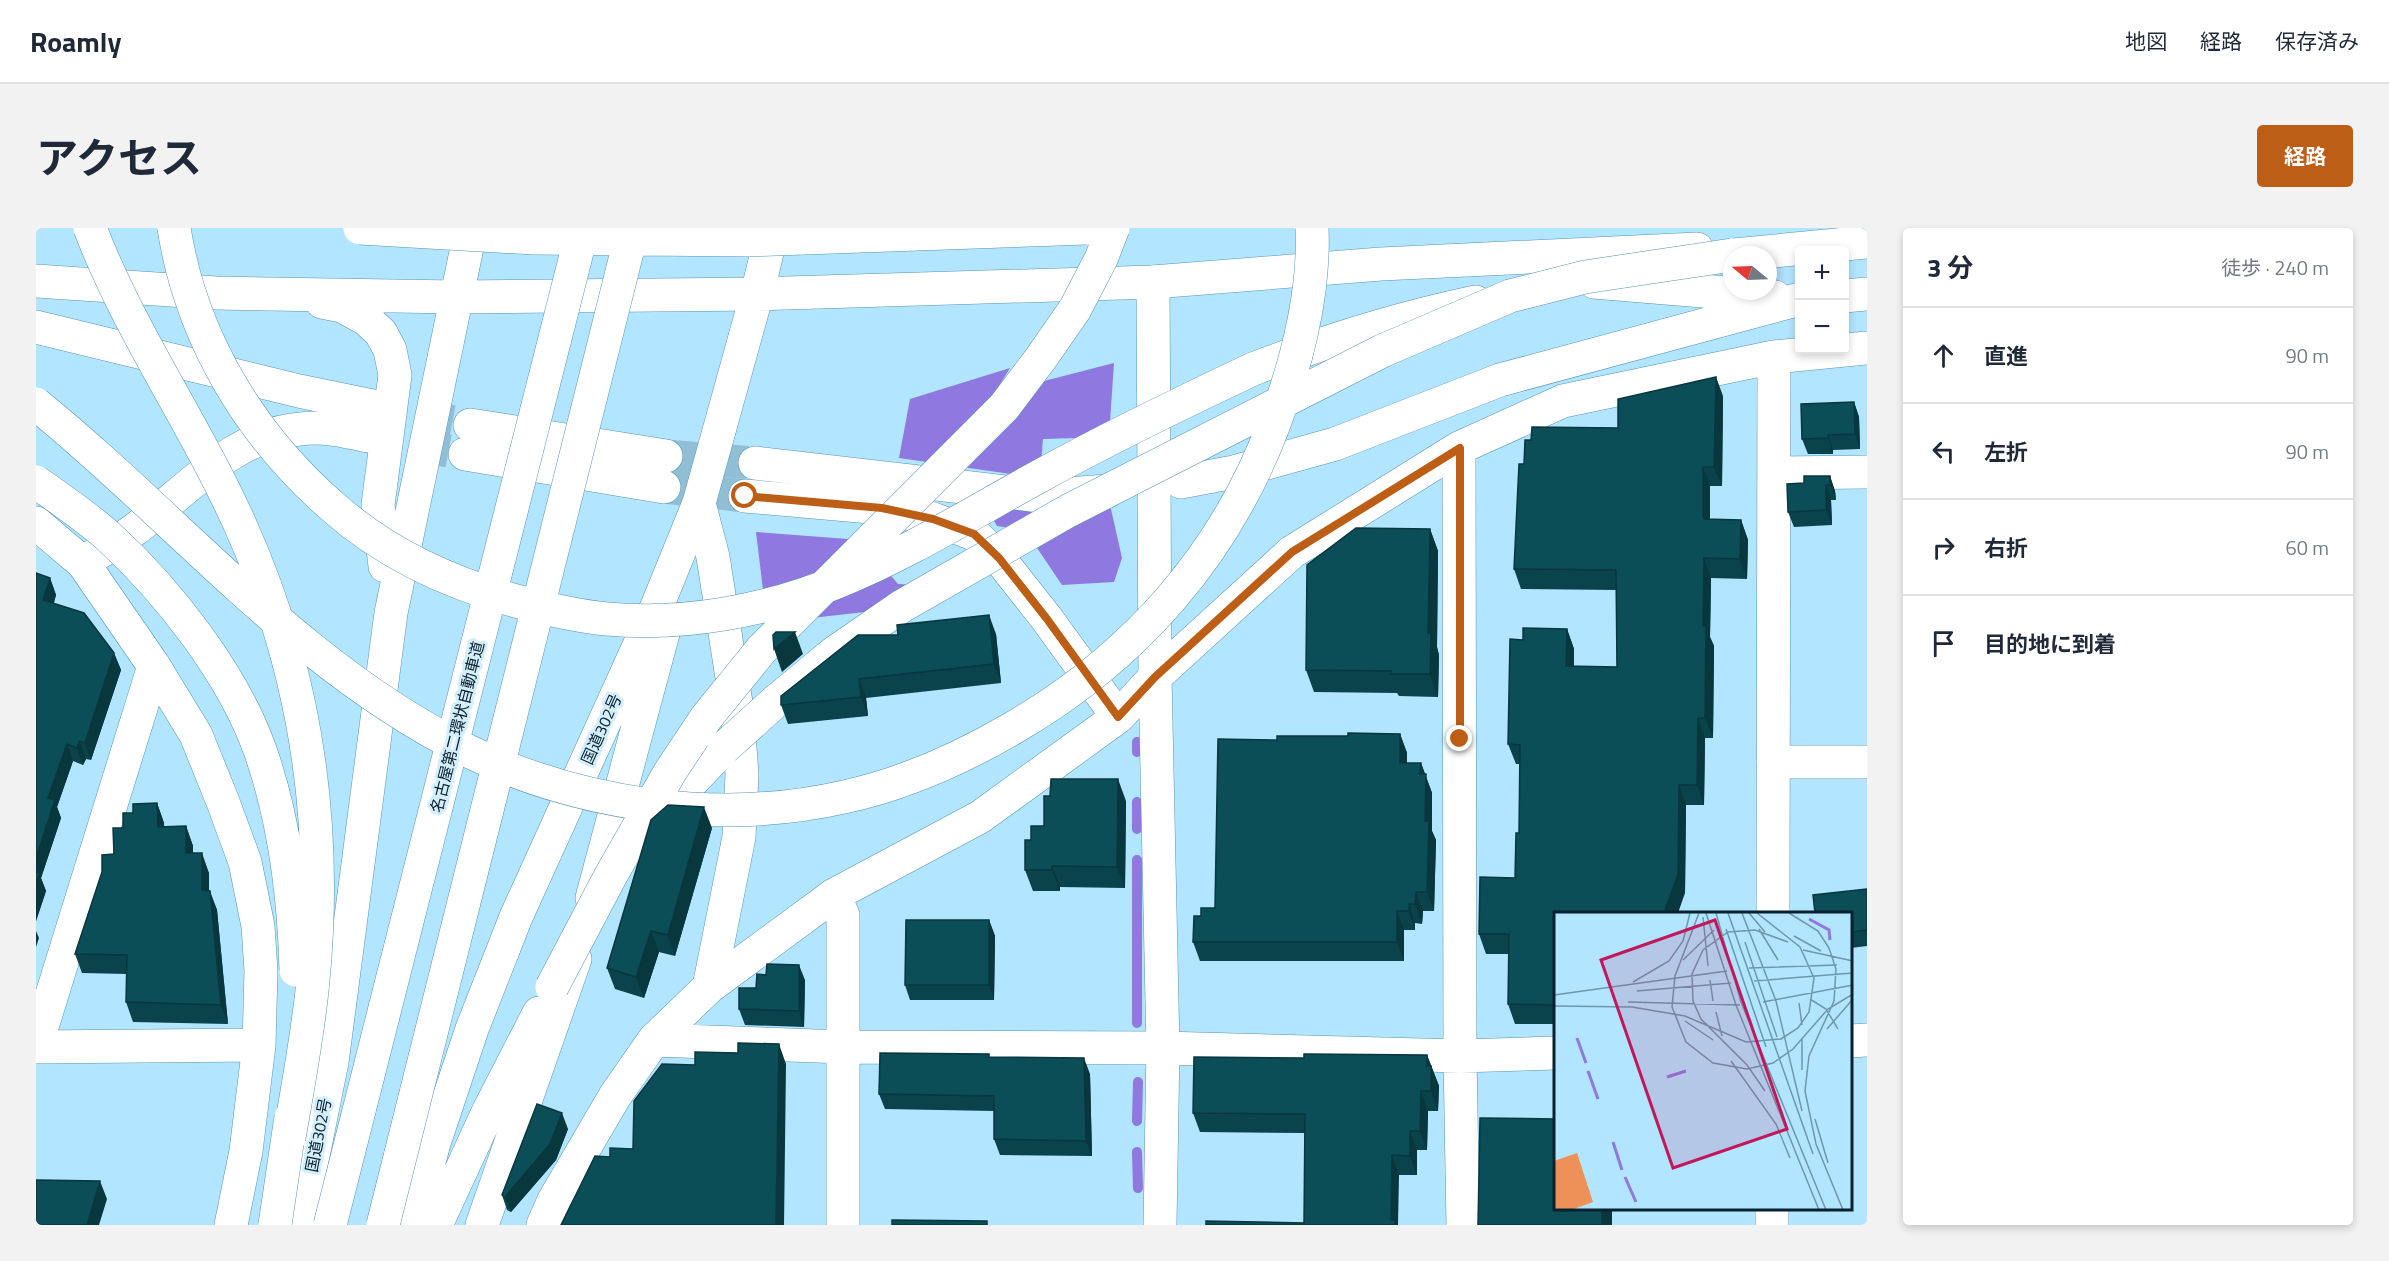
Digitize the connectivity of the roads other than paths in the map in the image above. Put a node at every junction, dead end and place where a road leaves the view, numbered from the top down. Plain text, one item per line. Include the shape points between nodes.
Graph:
1 (90, 228) edge
2 (174, 228) edge
3 (360, 228) edge
4 (471, 228) edge
5 (583, 228) edge
6 (633, 228) edge
7 (773, 228) edge
8 (1086, 228) edge
9 (1113, 228) edge
10 (1312, 228) edge
11 (1867, 242) edge
12 (1777, 251) edge
13 (1723, 256) edge
14 (1381, 264) junction
15 (761, 279) junction
16 (36, 281) edge
17 (1153, 282) junction
18 (284, 293) junction
19 (1867, 294) edge
20 (1510, 296) junction
21 (1849, 296) edge
22 (456, 297) junction
23 (1795, 299) edge
24 (1795, 300) edge
25 (36, 327) edge
26 (1867, 348) edge
27 (1774, 357) junction
28 (36, 404) edge
29 (468, 440) tunnel mouth
30 (1460, 448) junction
31 (755, 463) tunnel mouth
32 (665, 472) tunnel mouth
33 (1867, 472) edge
34 (1774, 473) junction
35 (36, 482) edge
36 (1181, 482) dead end
37 (1131, 490) dead end
38 (745, 496) tunnel mouth
39 (699, 503) junction
40 (36, 523) edge
41 (83, 563) junction
42 (391, 613) junction
43 (153, 666) junction
44 (1155, 677) junction
45 (1118, 717) junction
46 (1773, 762) junction
47 (1867, 762) edge
48 (611, 876) junction
49 (834, 895) junction
50 (1773, 912) edge
51 (258, 926) junction
52 (709, 987) junction
53 (340, 1010) junction
54 (654, 1040) junction
55 (1867, 1040) edge
56 (1852, 1041) edge
57 (259, 1045) junction
58 (36, 1046) edge
59 (844, 1047) junction
60 (1163, 1048) junction
61 (1554, 1053) edge
62 (1460, 1056) junction
63 (289, 1138) junction
64 (231, 1225) edge
65 (275, 1225) edge
66 (299, 1225) edge
67 (330, 1225) edge
68 (383, 1225) edge
69 (412, 1225) edge
70 (436, 1225) edge
71 (482, 1225) edge
72 (543, 1225) edge
73 (843, 1225) edge
74 (1160, 1225) edge
75 (1463, 1225) edge

1 - 63 main road, bridge via 127,308 241,527 270,597 292,670 307,740 314,805 317,919 313,982
2 - 20 main road, bridge via 192,302 212,350 238,398 270,443 307,484 348,520 394,552 444,577 557,612 608,619 659,621 710,616 773,603 834,583 888,559 1107,439 1253,369 1370,328 1435,310
3 - 8 main road, bridge via 534,238 748,240
4 - 22 main road, 国道302号
5 - 67 main road, 名古屋第二環状自動車道, bridge
6 - 68 main road, bridge
7 - 15 main road, 国道302号
9 - 48 main road, bridge via 1075,309 1004,407 762,650 706,718 670,772
10 - 28 main road, bridge via 1306,309 1290,381 1262,457 1228,521 1190,577 1146,628 1050,707 981,747 912,778 844,798 778,808 659,807 597,795 531,777 416,723 315,652
11 - 12 main road, bridge
11 - 14 main road
13 - 20 main road, bridge via 1585,277
14 - 17 main road
14 - 23 main road
15 - 17 main road
15 - 22 main road
15 - 39 main road, 国道302号
16 - 18 main road via 216,293
17 - 44 main road
18 - 22 main road
18 - 42 main road via 342,306 381,333 390,350 394,375 378,504
19 - 21 main road
20 - 48 main road, bridge via 1382,351 1198,443 1058,516 902,606 834,653 724,748 646,829
22 - 42 main road, 国道302号
24 - 36 main road via 1500,380 1335,444
25 - 41 main road via 299,391 370,421 330,429 298,429 254,442 230,455 135,530
26 - 27 main road
27 - 30 main road via 1563,401
27 - 34 main road
29 - 32 main road
30 - 44 main road via 1292,552
30 - 62 main road
31 - 37 main road via 1040,496
33 - 34 main road
34 - 46 main road
35 - 63 main road, bridge via 108,536 160,588 234,694 260,749 290,874 295,938 295,1067
38 - 45 main road via 882,508 933,519 974,534 999,558
39 - 52 main road via 713,557 737,708 742,774 739,837
39 - 69 main road, 国道302号 via 658,604 516,917 472,1029
39 - 71 main road via 576,955
40 - 41 main road
41 - 43 main road
42 - 53 main road, 国道302号
43 - 51 main road via 196,735 245,862
43 - 58 main road
44 - 45 main road
44 - 60 main road
45 - 49 main road via 980,817
46 - 47 main road
46 - 50 main road
48 - 70 main road, bridge via 489,1110
49 - 52 main road
49 - 59 main road via 843,915
51 - 53 main road
51 - 57 main road
52 - 54 main road
53 - 66 main road, 国道302号
54 - 59 main road
54 - 72 main road via 615,1096
55 - 56 main road
57 - 58 main road
57 - 64 main road via 246,1151
59 - 60 main road
59 - 73 main road
60 - 62 main road
60 - 74 main road
61 - 62 main road
62 - 75 main road
63 - 65 main road, bridge

